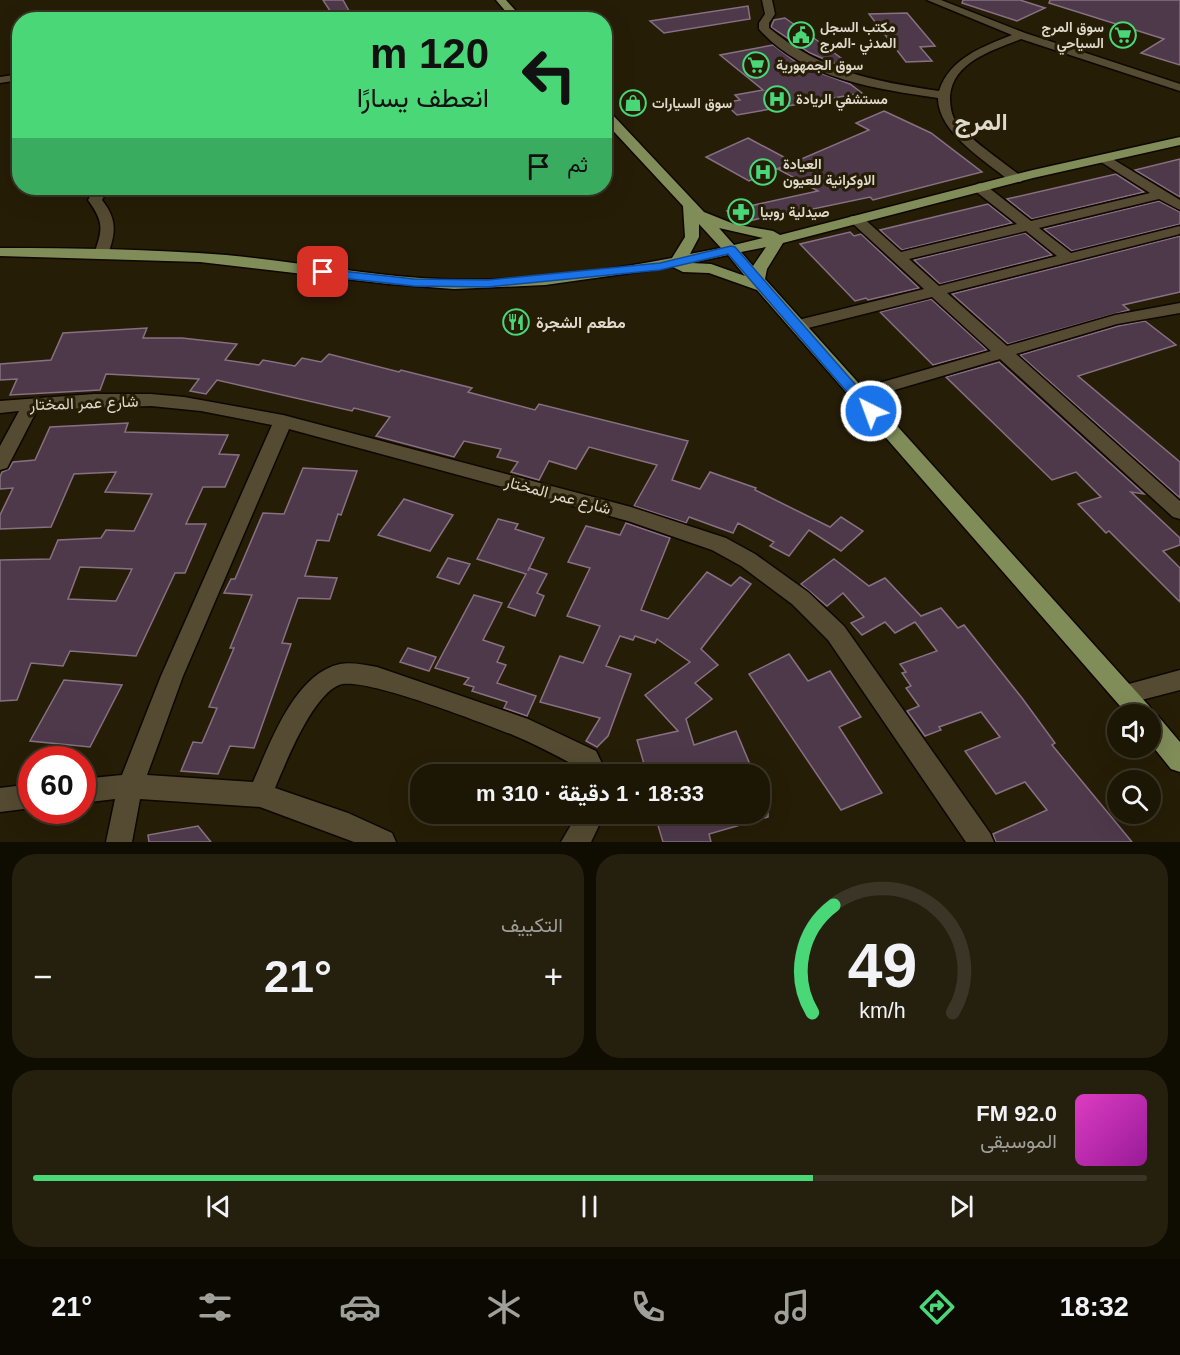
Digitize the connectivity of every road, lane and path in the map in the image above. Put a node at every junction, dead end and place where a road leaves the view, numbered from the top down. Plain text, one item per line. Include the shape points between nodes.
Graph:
1 (501, 0) edge
2 (767, 0) edge
3 (932, 0) edge
4 (512, 12) edge
5 (1021, 35) junction
6 (1153, 78) junction
7 (1180, 82) edge
8 (1180, 88) edge
9 (943, 95) junction
10 (612, 122) edge
11 (1180, 141) edge
12 (1106, 159) junction
13 (1016, 179) junction
14 (979, 187) junction
15 (1162, 194) junction
16 (97, 195) edge
17 (689, 204) junction
18 (1180, 206) edge
19 (856, 219) junction
20 (1027, 226) junction
21 (1180, 230) edge
22 (785, 238) junction
23 (731, 250) junction
24 (0, 252) edge
25 (101, 254) junction
26 (897, 257) junction
27 (1069, 258) junction
28 (676, 263) junction
29 (660, 266) junction
30 (761, 284) junction
31 (934, 291) junction
32 (1180, 308) edge
33 (796, 326) junction
34 (1004, 354) junction
35 (857, 395) junction
36 (31, 405) junction
37 (0, 407) edge
38 (283, 421) junction
39 (0, 463) edge
40 (1180, 512) edge
41 (1180, 680) edge
42 (1126, 694) junction
43 (1134, 704) edge
44 (1161, 738) edge
45 (1180, 761) edge
46 (590, 764) edge
47 (130, 786) junction
48 (96, 790) edge
49 (260, 795) junction
50 (18, 798) edge
51 (0, 800) edge
52 (587, 824) edge
53 (119, 842) edge
54 (383, 842) edge
55 (574, 842) edge
56 (981, 842) edge

1 - 4 main road
2 - 9 street via 770,14 764,29 813,66 848,78
3 - 5 street
5 - 6 street
5 - 9 street via 965,61
6 - 7 street
6 - 8 street
9 - 13 street via 945,116 953,127
10 - 17 main road
11 - 12 main road
12 - 13 main road
12 - 15 street
13 - 14 main road
14 - 19 main road
14 - 20 street
15 - 18 street
15 - 20 street
16 - 25 street via 95,200 107,214 109,231
17 - 22 main road via 717,224
17 - 23 main road
17 - 28 main road via 694,230
19 - 22 main road
19 - 26 street
20 - 26 street
20 - 27 street
21 - 27 street
22 - 23 main road
22 - 30 main road via 759,269
23 - 28 main road
23 - 30 main road
24 - 25 main road
25 - 29 main road via 229,260 445,284 535,280
26 - 31 street
27 - 31 street
28 - 29 main road
29 - 30 main road via 711,269
30 - 33 main road
31 - 33 street
31 - 34 street
32 - 34 street via 1115,320
33 - 35 main road
34 - 35 street
34 - 40 street
35 - 42 main road
36 - 37 street, شارع عمر المختار
36 - 38 street, شارع عمر المختار via 154,400
36 - 39 street
38 - 47 street via 172,676
38 - 56 street, شارع عمر المختار via 631,514 719,544 748,560 800,598 836,633
41 - 42 street
42 - 43 main road
44 - 45 main road
46 - 49 street via 587,759 520,727 377,677 349,673 328,678 318,687 281,747
47 - 48 street
47 - 49 street
47 - 53 street
49 - 54 street
50 - 51 street
52 - 55 street

